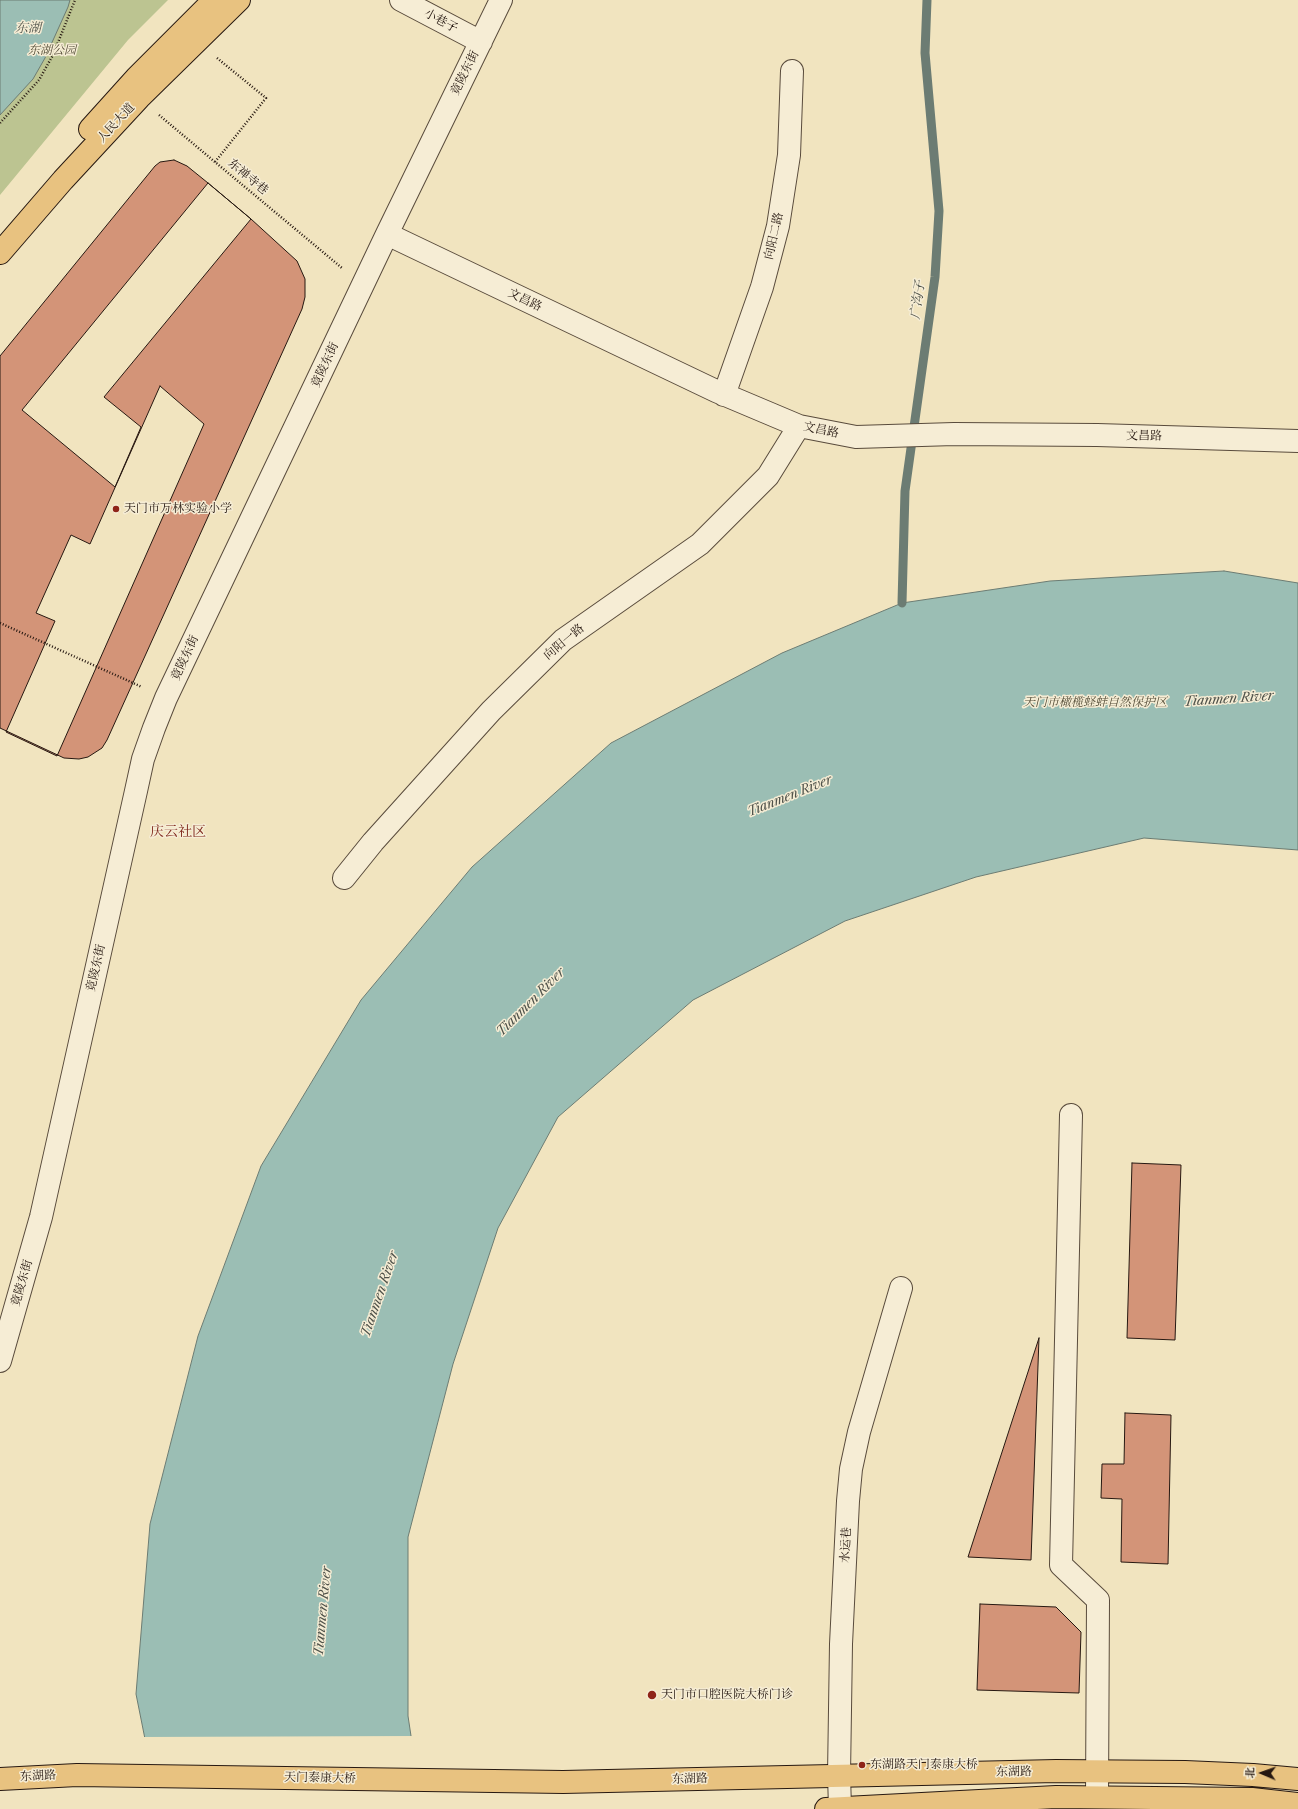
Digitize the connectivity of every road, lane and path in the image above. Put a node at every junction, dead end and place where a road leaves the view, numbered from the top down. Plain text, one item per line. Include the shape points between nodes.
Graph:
1 (75, 0) edge
2 (401, 0) edge
3 (501, 0) edge
4 (226, 2) edge
5 (197, 41) junction
6 (481, 42) junction
7 (792, 71) dead end
8 (139, 98) junction
9 (0, 123) edge
10 (216, 162) junction
11 (0, 231) edge
12 (387, 234) junction
13 (0, 253) edge
14 (363, 285) junction
15 (724, 395) junction
16 (798, 426) junction
17 (1298, 441) edge
18 (0, 623) edge
19 (166, 698) junction
20 (344, 878) dead end
21 (1071, 1115) dead end
22 (902, 1288) dead end
23 (0, 1361) edge
24 (1097, 1771) junction
25 (76, 1775) joint
26 (839, 1775) junction
27 (1288, 1778) edge
28 (0, 1779) edge
29 (563, 1782) joint
30 (1097, 1797) junction
31 (1222, 1804) edge
32 (1286, 1805) edge
33 (833, 1808) edge

1 - 9 path via 53,56 39,80
2 - 6 street, 小巷子
3 - 6 street, 竟陵东街
4 - 5 main road, 人民大道
4 - 11 main road, 人民大道 via 136,78
5 - 8 main road, 人民大道
5 - 10 path, 东禅寺巷 via 266,98
6 - 12 street, 竟陵东街
7 - 15 street, 向阳二路 via 789,155 778,226 762,287
8 - 10 path
8 - 13 main road, 人民大道
10 - 14 path, 东禅寺巷
12 - 14 street, 竟陵东街
12 - 15 street, 文昌路
14 - 19 street, 竟陵东街
15 - 16 street, 文昌路
16 - 17 street, 文昌路 via 856,437 954,434 1097,435
16 - 20 street, 向阳一路 via 768,476 700,544 563,640 496,706 373,842
18 - 19 path
19 - 23 street, 竟陵东街 via 143,758 40,1217
21 - 24 street via 1061,1565 1098,1600
22 - 26 street, 水运巷 via 859,1432 851,1469 841,1644
24 - 26 main road, 东湖路
24 - 27 main road, 东湖路 via 1184,1772
24 - 30 street
25 - 28 main road, 东湖路
25 - 29 main road, 天门泰康大桥
26 - 29 main road, 东湖路
26 - 33 street, 水运巷
27 - 32 street
30 - 31 main road
30 - 33 main road
31 - 32 main road via 1252,1799

